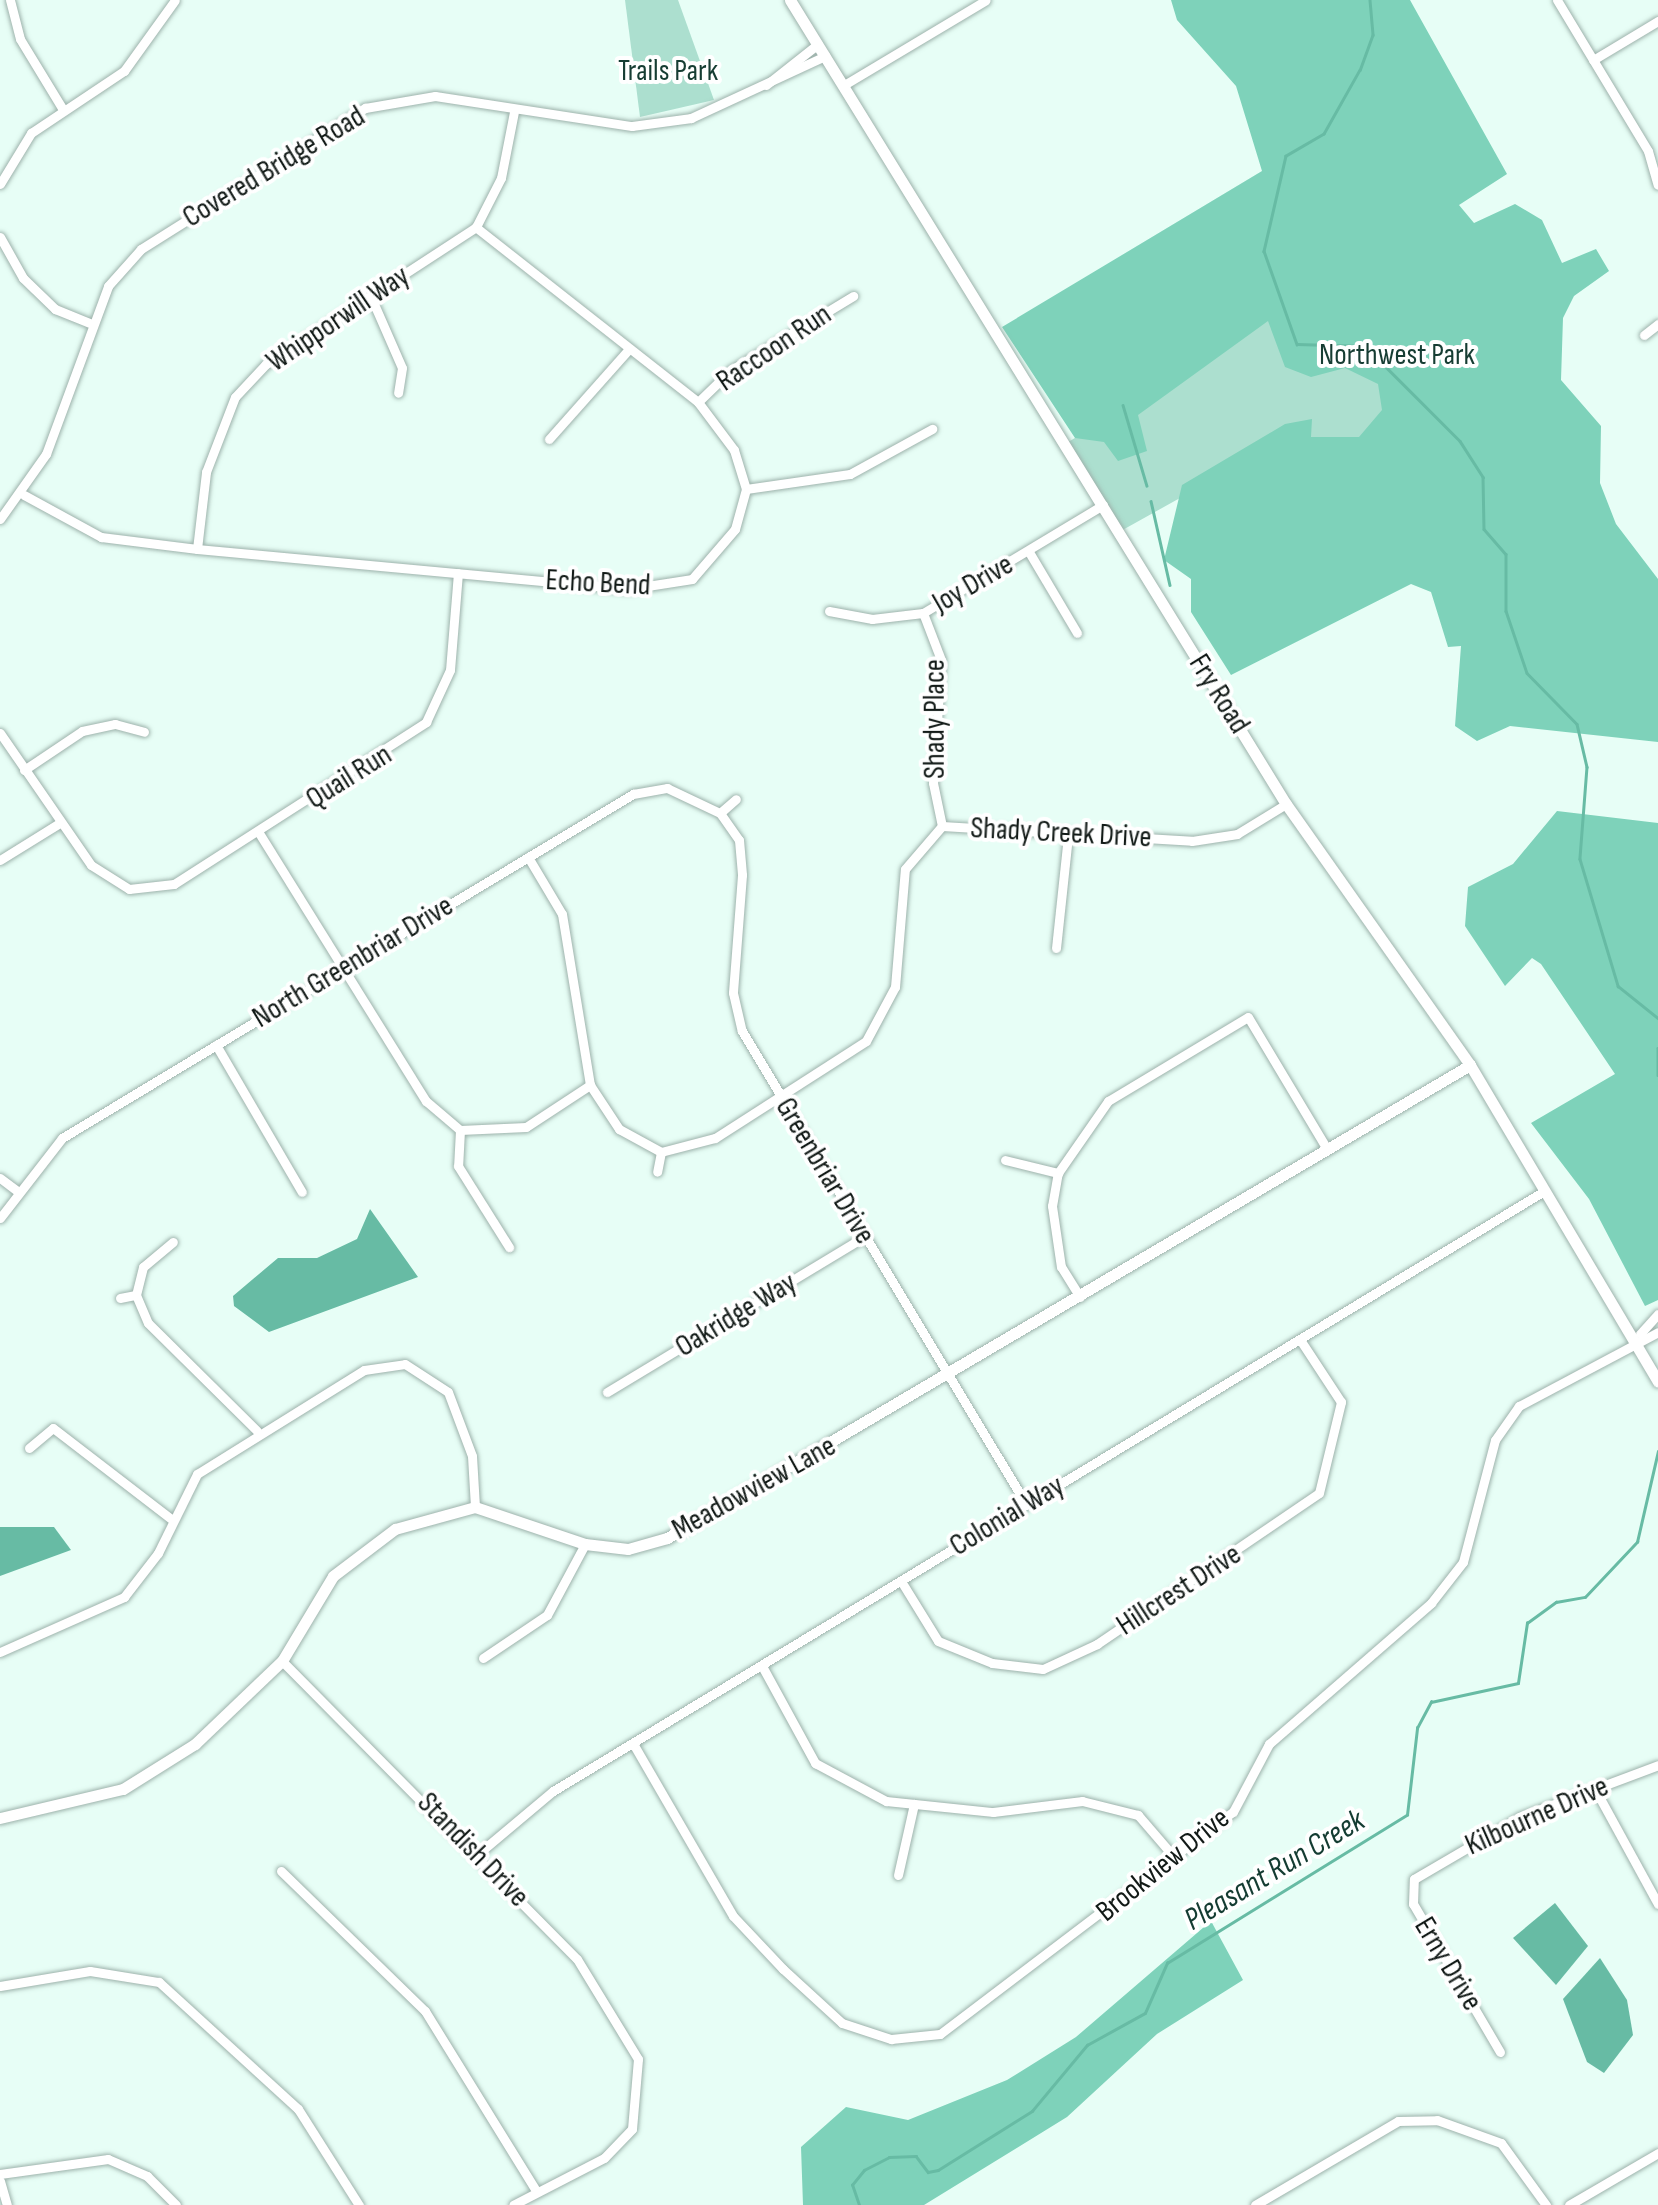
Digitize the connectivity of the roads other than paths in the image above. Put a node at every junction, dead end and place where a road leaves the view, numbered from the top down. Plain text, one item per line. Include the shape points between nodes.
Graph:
1 (10, 0) edge
2 (176, 0) edge
3 (790, 0) edge
4 (1557, 0) edge
5 (981, 1) edge
6 (1658, 20) edge
7 (818, 44) junction
8 (825, 56) junction
9 (1593, 60) junction
10 (844, 86) junction
11 (764, 88) junction
12 (62, 108) junction
13 (514, 112) junction
14 (1658, 145) edge
15 (1648, 151) junction
16 (0, 184) edge
17 (1658, 185) edge
18 (476, 226) junction
19 (0, 237) edge
20 (371, 296) junction
21 (853, 296) dead end
22 (89, 323) junction
23 (1658, 324) edge
24 (1644, 335) dead end
25 (628, 350) junction
26 (398, 393) dead end
27 (698, 402) junction
28 (932, 429) dead end
29 (550, 439) dead end
30 (746, 489) junction
31 (24, 495) junction
32 (1103, 505) junction
33 (0, 520) edge
34 (197, 549) junction
35 (1029, 552) junction
36 (458, 573) junction
37 (829, 611) dead end
38 (923, 613) junction
39 (1077, 633) dead end
40 (144, 732) dead end
41 (0, 733) edge
42 (24, 770) junction
43 (736, 798) dead end
44 (1286, 804) junction
45 (720, 813) junction
46 (58, 824) junction
47 (942, 826) junction
48 (259, 832) junction
49 (1068, 835) junction
50 (528, 856) junction
51 (0, 860) edge
52 (1056, 948) dead end
53 (343, 967) junction
54 (216, 1045) junction
55 (1470, 1065) junction
56 (590, 1085) junction
57 (781, 1099) junction
58 (460, 1130) junction
59 (1326, 1148) junction
60 (661, 1152) junction
61 (1005, 1160) dead end
62 (657, 1172) dead end
63 (1058, 1173) junction
64 (0, 1178) edge
65 (17, 1190) junction
66 (1544, 1191) junction
67 (302, 1192) dead end
68 (0, 1218) edge
69 (864, 1237) junction
70 (172, 1242) dead end
71 (509, 1247) dead end
72 (136, 1295) junction
73 (120, 1298) dead end
74 (1080, 1298) junction
75 (1658, 1314) edge
76 (1658, 1332) edge
77 (1636, 1336) junction
78 (1301, 1341) junction
79 (949, 1377) junction
80 (1658, 1381) edge
81 (608, 1392) dead end
82 (257, 1431) junction
83 (30, 1448) dead end
84 (1026, 1504) junction
85 (476, 1507) junction
86 (170, 1518) junction
87 (584, 1544) junction
88 (901, 1582) junction
89 (0, 1652) edge
90 (483, 1658) dead end
91 (282, 1661) junction
92 (762, 1666) junction
93 (635, 1746) junction
94 (1658, 1765) edge
95 (1595, 1788) junction
96 (914, 1804) junction
97 (1, 1817) edge
98 (479, 1852) junction
99 (1176, 1858) junction
100 (281, 1871) dead end
101 (1419, 1874) joint
102 (898, 1875) dead end
103 (1658, 1904) edge
104 (0, 1986) edge
105 (1500, 2052) dead end
106 (1658, 2153) edge
107 (0, 2178) edge
108 (537, 2192) junction
109 (7, 2205) edge
110 (176, 2205) edge
111 (360, 2205) edge
112 (513, 2205) edge
113 (1255, 2205) edge
114 (1546, 2205) edge
115 (1569, 2205) edge

1 - 12 street via 20,39
2 - 12 street via 124,71
3 - 7 street, Fry Road
4 - 9 street
5 - 10 street
6 - 9 street
7 - 8 street, Fry Road
7 - 11 street
8 - 10 street, Fry Road
8 - 11 street, Covered Bridge Road
9 - 15 street
10 - 32 street, Fry Road
11 - 13 street, Covered Bridge Road via 691,118 632,126
12 - 16 street via 32,132
13 - 18 street, Whipporwill Way via 500,178
13 - 22 street, Covered Bridge Road via 436,96 366,108 141,249
14 - 15 street
15 - 17 street
18 - 20 street, Whipporwill Way
18 - 25 street
19 - 22 street via 44,298
20 - 26 street via 402,368
20 - 34 street, Whipporwill Way via 266,364 235,397 206,472
21 - 27 street, Raccoon Run via 731,370
22 - 31 street, Covered Bridge Road
23 - 24 street
25 - 27 street
25 - 29 street
27 - 30 street via 734,450
28 - 30 street via 850,474
30 - 36 street, Echo Bend via 720,556 664,588
31 - 33 street, Covered Bridge Road
31 - 34 street, Echo Bend via 101,537
32 - 35 street, Joy Drive
32 - 44 street, Fry Road
34 - 36 street, Echo Bend
35 - 38 street, Joy Drive
35 - 39 street
36 - 48 street, Quail Run via 450,670 426,722
37 - 38 street, Joy Drive via 872,619
38 - 47 street, Shady Place via 941,660 933,783
40 - 42 street via 115,724 82,731
41 - 42 street
42 - 46 street
43 - 45 street
44 - 49 street, Shady Creek Drive via 1237,834
44 - 55 street, Fry Road
45 - 50 street, North Greenbriar Drive via 668,788 633,794
45 - 57 street, Greenbriar Drive via 739,840 742,875 733,993 742,1031
46 - 48 street, Quail Run via 91,864 129,889 174,884
46 - 51 street
47 - 49 street, Shady Creek Drive
47 - 57 street, Shady Creek Drive via 905,869 895,986 884,1016 858,1048
48 - 53 street
49 - 52 street
50 - 53 street, North Greenbriar Drive
50 - 56 street via 562,914
53 - 54 street, North Greenbriar Drive
53 - 58 street via 426,1100
54 - 65 street, North Greenbriar Drive via 62,1138
54 - 67 street
55 - 59 street, Meadowview Lane
55 - 66 street, Fry Road
56 - 58 street via 526,1128
56 - 60 street via 618,1129
57 - 60 street, Shady Creek Drive via 715,1138
57 - 69 street, Greenbriar Drive
58 - 71 street via 458,1166
59 - 63 street via 1248,1017 1108,1100
59 - 74 street, Meadowview Lane
60 - 62 street
61 - 63 street
63 - 74 street via 1053,1236
64 - 65 street
65 - 68 street, North Greenbriar Drive
66 - 77 street, Fry Road
66 - 78 street, Colonial Way
69 - 79 street, Greenbriar Drive
69 - 81 street, Oakridge Way
70 - 72 street via 143,1267
72 - 73 street
72 - 82 street via 148,1323
74 - 79 street, Meadowview Lane
75 - 77 street
76 - 77 street
77 - 80 street, Fry Road
77 - 99 street, Brookview Drive via 1519,1406 1495,1440 1463,1562 1431,1604 1269,1744 1232,1812
78 - 84 street, Colonial Way
78 - 88 street, Hillcrest Drive via 1341,1402 1319,1493 1096,1644 1043,1669 992,1663 938,1641
79 - 84 street, Greenbriar Drive
79 - 87 street, Meadowview Lane via 668,1538 628,1548
82 - 85 street via 364,1370 404,1364 434,1378 458,1411
82 - 86 street via 196,1474
83 - 86 street via 53,1428
84 - 88 street, Colonial Way
85 - 87 street, Meadowview Lane
85 - 91 street via 395,1529 356,1553
86 - 89 street via 158,1554 124,1597 88,1620
87 - 90 street via 547,1615
88 - 92 street, Colonial Way
91 - 97 street via 243,1707 123,1789
91 - 98 street, Standish Drive
92 - 93 street, Colonial Way
92 - 96 street via 814,1763 886,1801
93 - 98 street, Colonial Way via 554,1791
93 - 99 street, Brookview Drive via 733,1916 842,2023 891,2039 940,2034
94 - 95 street, Kilbourne Drive
95 - 101 street, Kilbourne Drive
95 - 103 street
96 - 99 street via 993,1812 1082,1801 1138,1815
96 - 102 street
98 - 108 street, Standish Drive via 577,1959 638,2059 632,2129 604,2158
100 - 108 street via 425,2011
101 - 105 street, Erny Drive via 1413,1904
104 - 111 street via 90,1970 159,1982 298,2109
106 - 115 street
107 - 109 street
107 - 110 street via 108,2159 146,2176
108 - 112 street
113 - 114 street via 1398,2121 1437,2120 1501,2142

